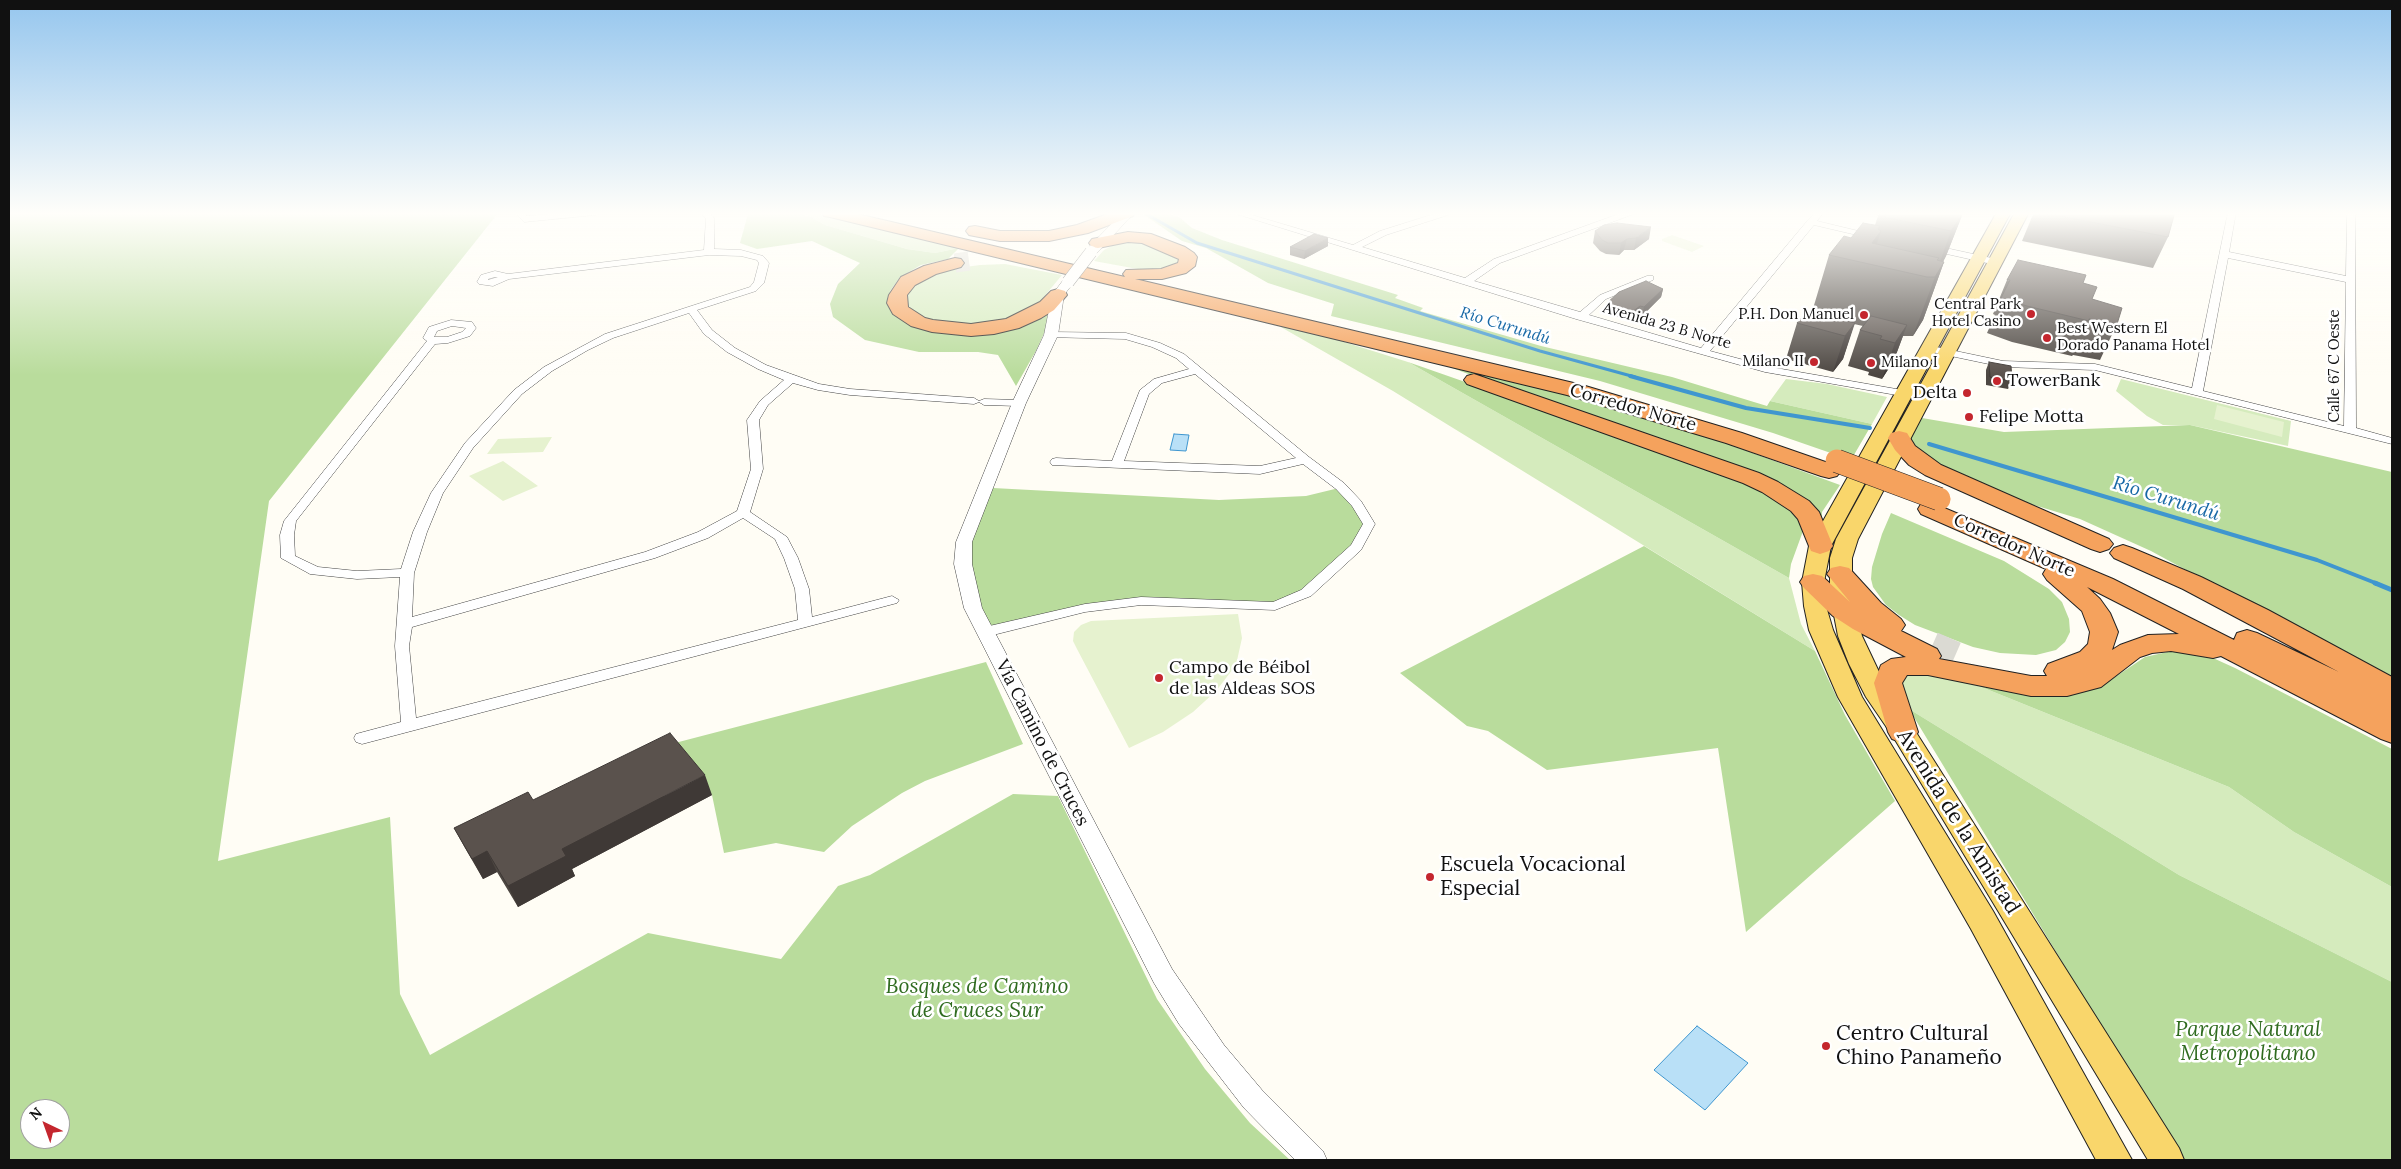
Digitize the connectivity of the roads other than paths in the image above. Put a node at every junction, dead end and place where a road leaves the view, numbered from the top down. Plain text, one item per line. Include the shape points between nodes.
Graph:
1 (590, 267) edge
2 (763, 267) edge
3 (944, 267) tunnel mouth
4 (1054, 267) edge
5 (1080, 267) edge
6 (1099, 267) edge
7 (1185, 267) edge
8 (1415, 267) edge
9 (1489, 267) edge
10 (1774, 267) edge
11 (1974, 267) edge
12 (1994, 267) edge
13 (2222, 267) edge
14 (2285, 267) edge
15 (2351, 267) edge
16 (1132, 274) junction
17 (505, 277) dead end
18 (1650, 278) dead end
19 (2351, 280) junction
20 (1465, 282) junction
21 (1063, 288) junction
22 (692, 310) junction
23 (1580, 317) junction
24 (1341, 333) junction
25 (1050, 336) junction
26 (433, 340) dead end
27 (1927, 348) junction
28 (1703, 352) junction
29 (1948, 354) junction
30 (1197, 370) junction
31 (791, 379) junction
32 (1902, 393) junction
33 (2197, 393) junction
34 (1924, 397) junction
35 (1020, 403) junction
36 (2350, 431) junction
37 (2392, 442) edge
38 (1883, 453) junction
39 (1306, 460) junction
40 (1056, 462) dead end
41 (1117, 464) junction
42 (1833, 466) junction
43 (1935, 504) junction
44 (743, 513) junction
45 (2014, 545) junction
46 (1820, 546) junction
47 (407, 573) junction
48 (1840, 574) junction
49 (1813, 582) junction
50 (892, 600) dead end
51 (1843, 610) junction
52 (805, 623) junction
53 (405, 624) junction
54 (985, 632) junction
55 (1941, 656) junction
56 (2270, 670) junction
57 (2018, 684) junction
58 (2392, 689) edge
59 (2392, 710) edge
60 (409, 725) junction
61 (1903, 732) junction
62 (2392, 732) edge
63 (362, 738) dead end
64 (2018, 918) junction
65 (1982, 920) junction
66 (1313, 1160) edge
67 (2115, 1160) edge
68 (2167, 1160) edge

1 - 17 street
2 - 22 street via 759,283 746,292
3 - 21 highway via 908,281 898,295 900,310 918,322 932,326 986,329 1025,319 1047,306
4 - 24 highway, Corredor Norte
5 - 21 street, bridge
6 - 16 highway, Corredor Norte
7 - 16 highway via 1162,274
8 - 20 street, Avenida 23 B Norte
9 - 20 street
10 - 28 street
11 - 27 main road
12 - 29 main road
13 - 33 street
14 - 19 street
15 - 19 street, Calle 67 C Oeste
16 - 42 highway, Corredor Norte via 1663,403
18 - 23 street via 1603,297
19 - 36 street, Calle 67 C Oeste
20 - 23 street, Avenida 23 B Norte
21 - 25 street, Vía Camino de Cruces
22 - 31 street via 708,332 732,350
22 - 47 street via 636,327 584,348 518,392 469,446 437,493
23 - 28 street, Avenida 23 B Norte
24 - 42 highway, Corredor Norte via 1583,393
24 - 46 highway via 1750,478 1800,506 1810,518
25 - 30 street via 1126,336 1164,348
25 - 35 street, Vía Camino de Cruces
26 - 47 street via 290,521 286,535 288,558 314,571 357,575
27 - 29 street
27 - 32 main road
28 - 32 street, Avenida 23 B Norte via 1769,370
29 - 33 street via 2003,364 2095,367
29 - 34 main road
30 - 39 street
30 - 41 street via 1158,382 1144,392
31 - 35 street via 850,392
31 - 44 street via 764,403 753,420 757,469
32 - 34 street, Avenida 23 B Norte
32 - 38 main road
33 - 36 street
34 - 38 main road
35 - 54 street, Vía Camino de Cruces via 964,542 966,584
36 - 37 street
38 - 46 main road, Avenida de la Amistad
38 - 48 main road, Avenida de la Amistad via 1847,539
38 - 58 highway via 1906,450 1933,470 2192,583
39 - 41 street via 1260,470
39 - 54 street via 1340,486 1357,504 1369,524 1356,547 1306,593 1274,606 1140,601 1094,607
40 - 41 street
42 - 43 highway, Corredor Norte
43 - 45 highway, Corredor Norte
43 - 59 highway, Corredor Norte via 2027,535
44 - 52 street via 780,537 802,589
44 - 53 street via 704,535 650,555
45 - 55 highway via 2063,579 2091,605 2104,632 2097,653 2083,664 2061,671 2031,672
45 - 56 highway, Corredor Norte via 2170,617
46 - 49 main road, Avenida de la Amistad
47 - 53 street
48 - 51 main road, Avenida de la Amistad
48 - 55 highway via 1880,616
49 - 51 highway
49 - 65 main road, Avenida de la Amistad via 1821,630 1850,697
50 - 52 street
51 - 55 highway via 1882,634
51 - 61 main road, Avenida de la Amistad via 1861,664 1878,697
52 - 60 street
53 - 60 street via 402,646
54 - 66 street, Vía Camino de Cruces via 1144,942 1183,1008 1253,1099
55 - 57 highway
56 - 57 highway via 2208,648 2160,642 2130,651 2091,680 2068,686
56 - 62 highway, Corredor Norte
57 - 61 highway via 1918,665 1894,668 1888,683
60 - 63 street
61 - 64 main road, Avenida de la Amistad
64 - 65 main road
64 - 68 main road, Avenida de la Amistad
65 - 67 main road, Avenida de la Amistad

